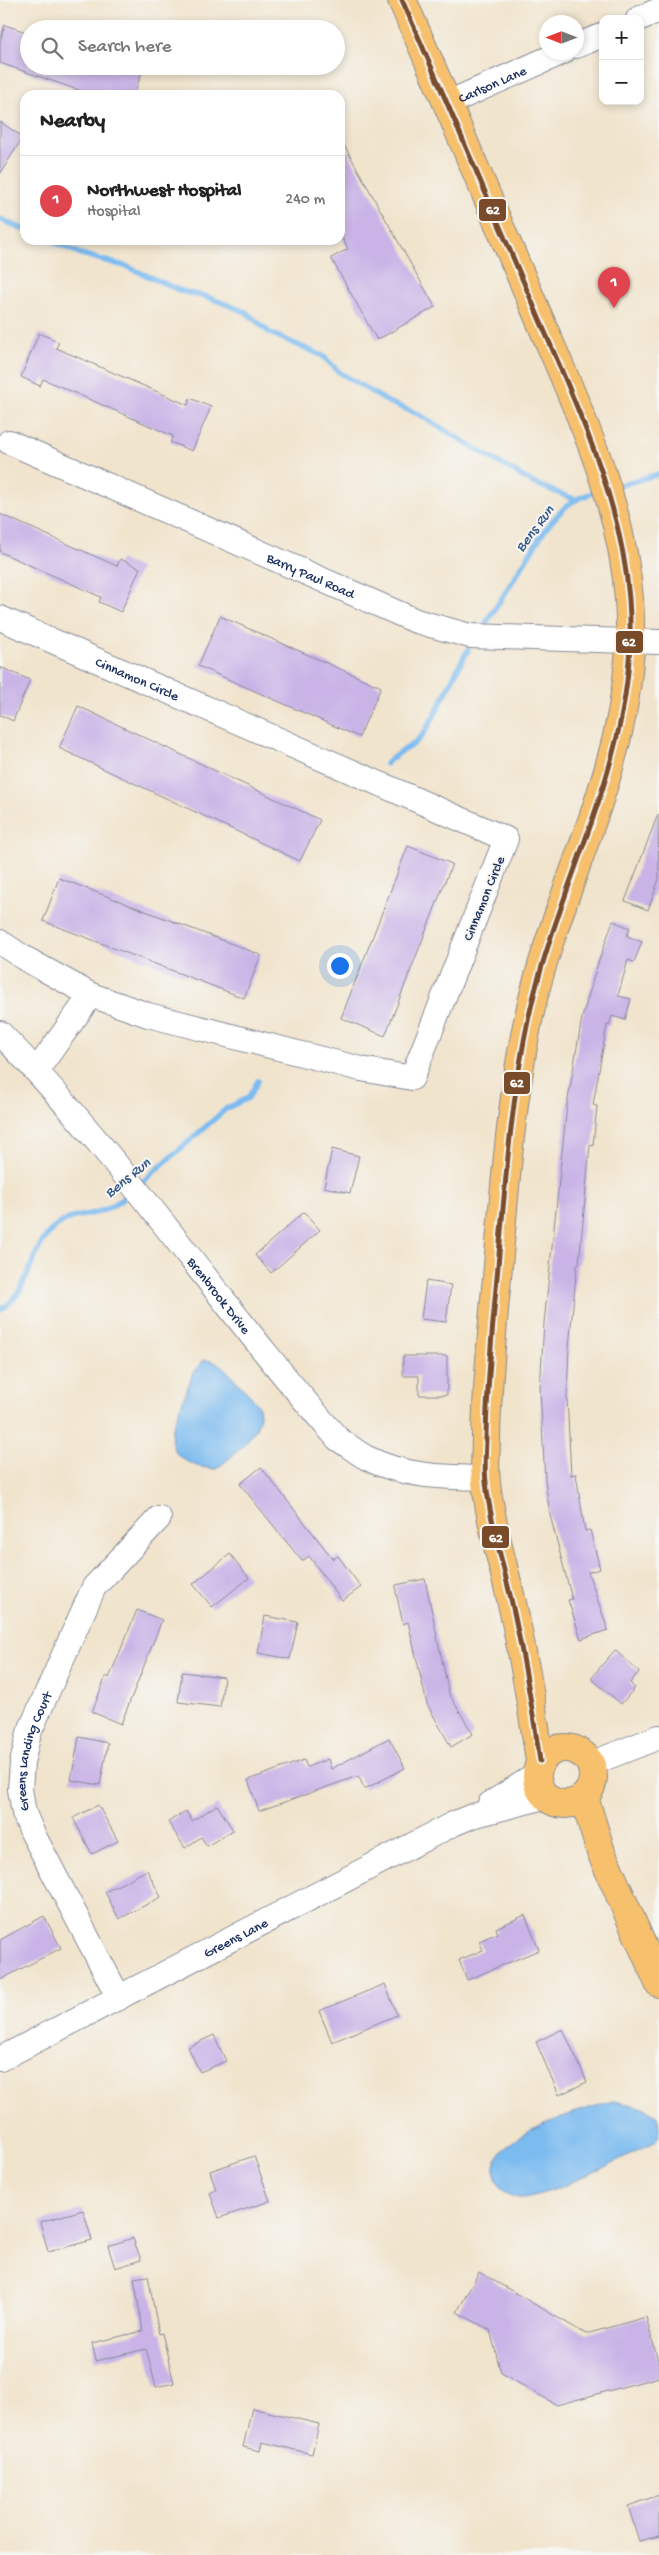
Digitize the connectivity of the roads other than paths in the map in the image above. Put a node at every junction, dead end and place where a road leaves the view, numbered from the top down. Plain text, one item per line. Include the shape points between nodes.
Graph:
1 (402, 0) edge
2 (659, 10) edge
3 (644, 16) edge
4 (599, 37) edge
5 (584, 43) edge
6 (545, 60) edge
7 (448, 103) junction
8 (9, 442) dead end
9 (0, 618) edge
10 (630, 642) junction
11 (659, 642) edge
12 (0, 942) edge
13 (90, 995) junction
14 (0, 1033) edge
15 (37, 1070) junction
16 (485, 1478) junction
17 (159, 1518) dead end
18 (659, 1736) edge
19 (590, 1764) joint
20 (554, 1780) junction
21 (659, 1983) edge
22 (119, 1998) junction
23 (0, 2059) edge

1 - 7 main road
2 - 3 street
4 - 5 street
6 - 7 street, Carlson Lane
7 - 10 main road via 603,473 626,570
8 - 10 street, Barry Paul Road via 416,621 447,631 499,638
9 - 13 street, Cinnamon Circle via 506,839 412,1078 361,1069 148,1014
10 - 11 street, Barry Paul Road
10 - 16 main road via 623,709 611,764 544,960 518,1076 492,1334
12 - 13 street, Cinnamon Circle
13 - 15 street
14 - 15 street, Brenbrook Drive
15 - 16 street, Brenbrook Drive via 338,1439 367,1458 400,1471 437,1477
16 - 20 main road via 495,1533
17 - 22 street, Greens Landing Court via 109,1569 90,1594 29,1733 22,1762 20,1789 24,1813
18 - 19 street
19 - 20 main road via 592,1782
20 - 21 main road via 601,1852
20 - 22 street, Greens Lane via 472,1816
22 - 23 street, Greens Lane

